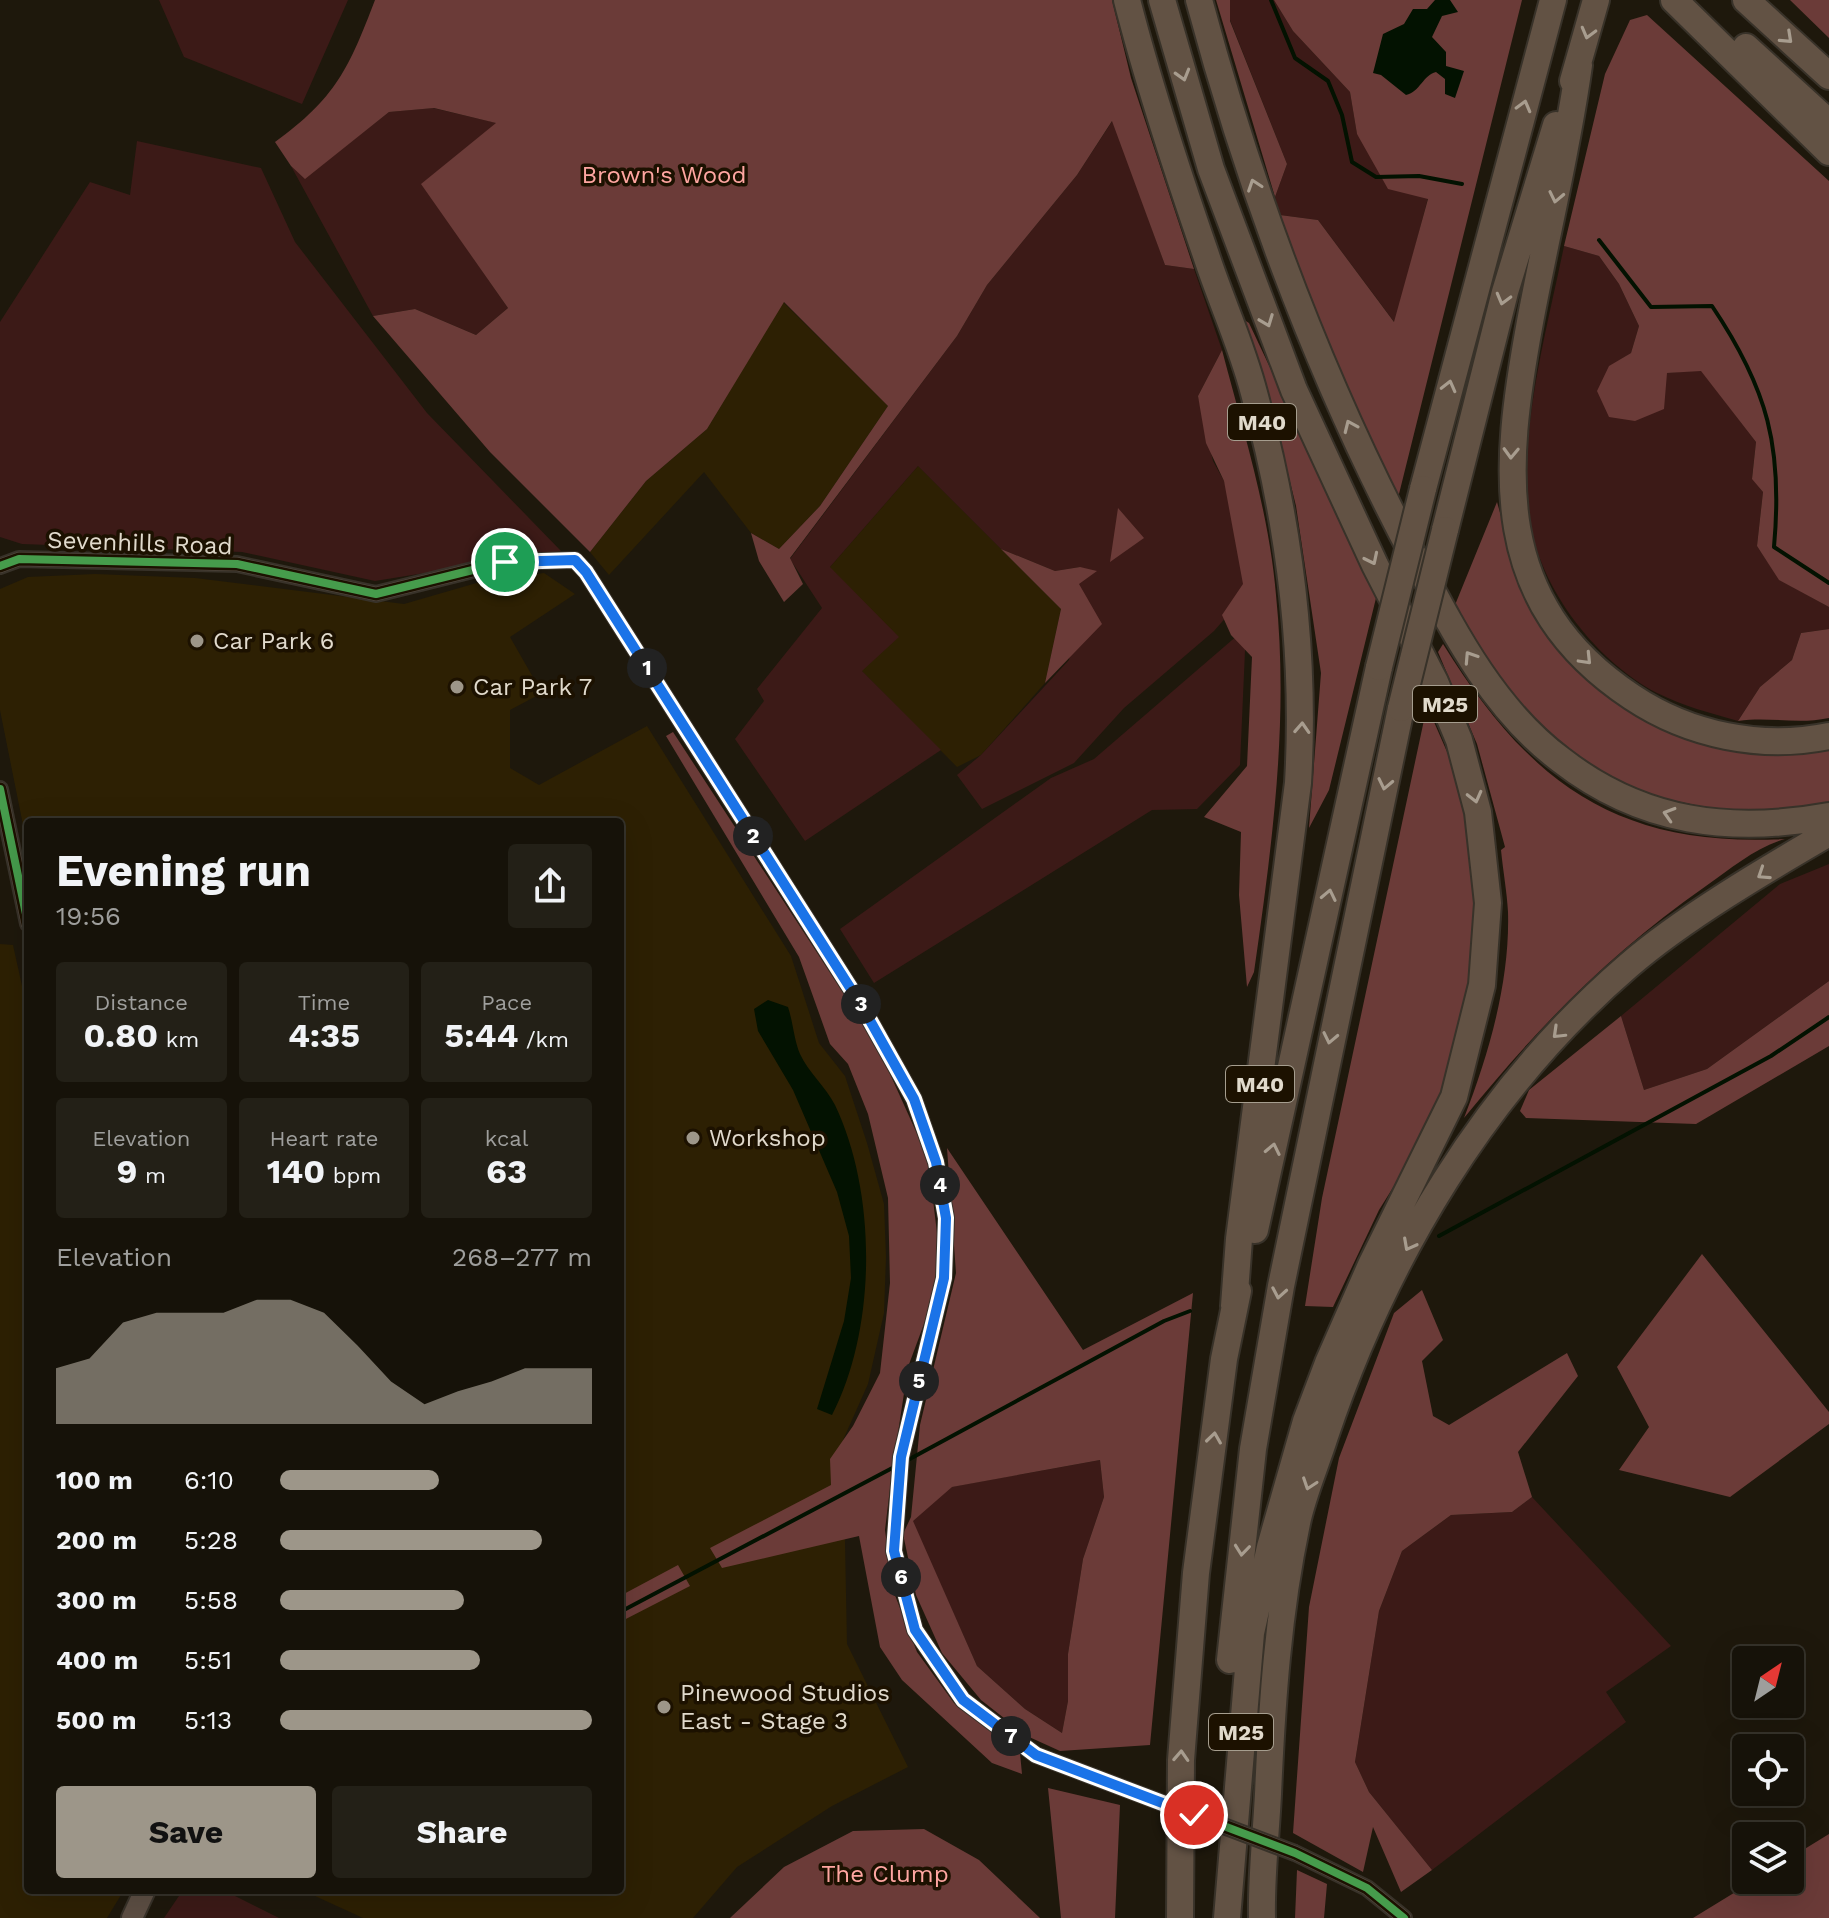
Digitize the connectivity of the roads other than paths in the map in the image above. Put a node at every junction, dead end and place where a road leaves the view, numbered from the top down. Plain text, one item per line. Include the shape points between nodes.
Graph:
1 (1127, 0) edge
2 (1162, 0) edge
3 (1199, 0) edge
4 (1553, 0) edge
5 (1596, 0) edge
6 (1674, 0) edge
7 (1695, 0) edge
8 (1746, 0) edge
9 (1579, 65) junction
10 (1829, 76) edge
11 (1829, 123) edge
12 (1829, 152) edge
13 (0, 566) edge
14 (1829, 736) edge
15 (0, 789) edge
16 (1829, 816) edge
17 (1829, 833) edge
18 (24, 905) edge
19 (1234, 1306) junction
20 (1270, 1547) junction
21 (143, 1894) edge
22 (132, 1918) edge
23 (1180, 1918) edge
24 (1227, 1918) edge
25 (1243, 1918) edge
26 (1262, 1918) edge
27 (1404, 1918) edge

19 -> 1 highway, M40 via 1298,783 1299,624 1283,516 1253,389 1165,131
2 -> 20 highway, M25 via 1211,169 1294,390 1459,740 1486,865 1482,985 1454,1097 1328,1363
16 -> 3 highway, M25 via 1752,827 1657,811 1600,786 1560,760 1497,695 1448,620 1398,527 1321,362 1244,155
19 -> 4 highway, M25, bridge via 1261,1206 1379,667
5 -> 9 highway, M25
6 - 12 highway
7 - 11 highway
8 -> 10 highway
9 -> 14 highway via 1512,429 1512,502 1525,564 1549,612 1579,652 1641,703 1726,736 1782,742
9 -> 24 highway, M25, bridge via 1505,292 1401,708 1311,1126 1253,1449 1226,1706
13 - 27 street, Sevenhills Road, bridge via 19,559 237,564 376,594 505,562 575,560 863,1008 914,1099 936,1162 946,1218 944,1263 898,1472 894,1551 915,1630 963,1700 1036,1755 1295,1853 1367,1888
15 - 18 street
17 -> 26 highway, M25 via 1630,964 1548,1042 1486,1116 1404,1256 1345,1379 1297,1520 1275,1653
23 -> 19 highway, M25 via 1181,1760 1189,1641
20 - 24 highway, M25 via 1251,1633
20 - 25 highway, M25 via 1255,1673
21 - 22 street

